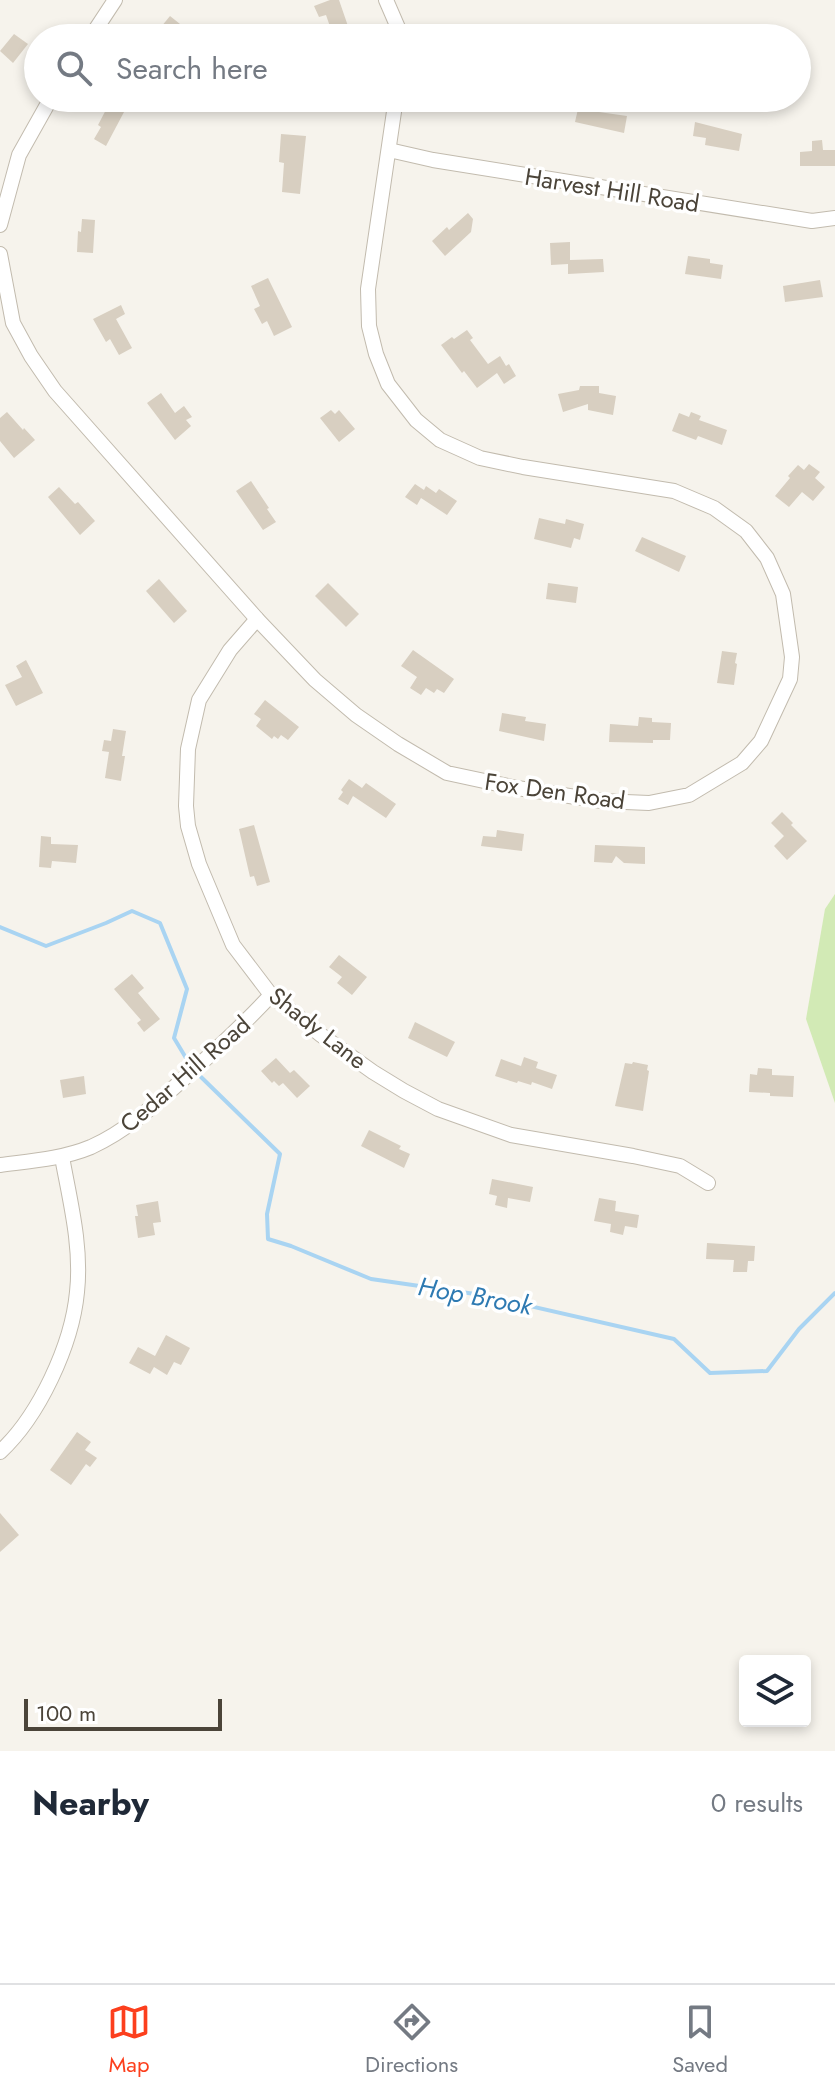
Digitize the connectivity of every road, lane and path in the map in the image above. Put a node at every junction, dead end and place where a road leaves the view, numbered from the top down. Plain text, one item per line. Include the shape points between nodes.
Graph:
1 (115, 0) edge
2 (386, 0) edge
3 (99, 24) edge
4 (396, 24) edge
5 (43, 112) edge
6 (394, 112) edge
7 (389, 150) junction
8 (835, 218) edge
9 (0, 225) edge
10 (0, 254) edge
11 (257, 619) junction
12 (271, 995) junction
13 (62, 1157) junction
14 (0, 1165) edge
15 (708, 1183) dead end
16 (0, 1452) edge

1 - 3 street
2 - 4 street
5 - 9 street via 19,155
6 - 7 street, Fox Den Road
7 - 8 street, Harvest Hill Road via 741,211 812,221
7 - 11 street, Fox Den Road via 368,289 369,326 388,384 440,440 480,458 674,491 714,508 746,531 767,558 783,594 790,679 761,741 742,763 689,795 649,803 602,801 447,773 356,715
10 - 11 street, Fox Den Road via 13,323 55,391
11 - 12 street, Shady Lane via 199,700 188,749 186,806 199,864 233,945
12 - 13 street, Cedar Hill Road via 146,1112 115,1134
12 - 15 street, Shady Lane via 373,1072 438,1109 511,1135 680,1166
13 - 14 street, Cedar Hill Road
13 - 16 street via 77,1249 77,1292 48,1385

